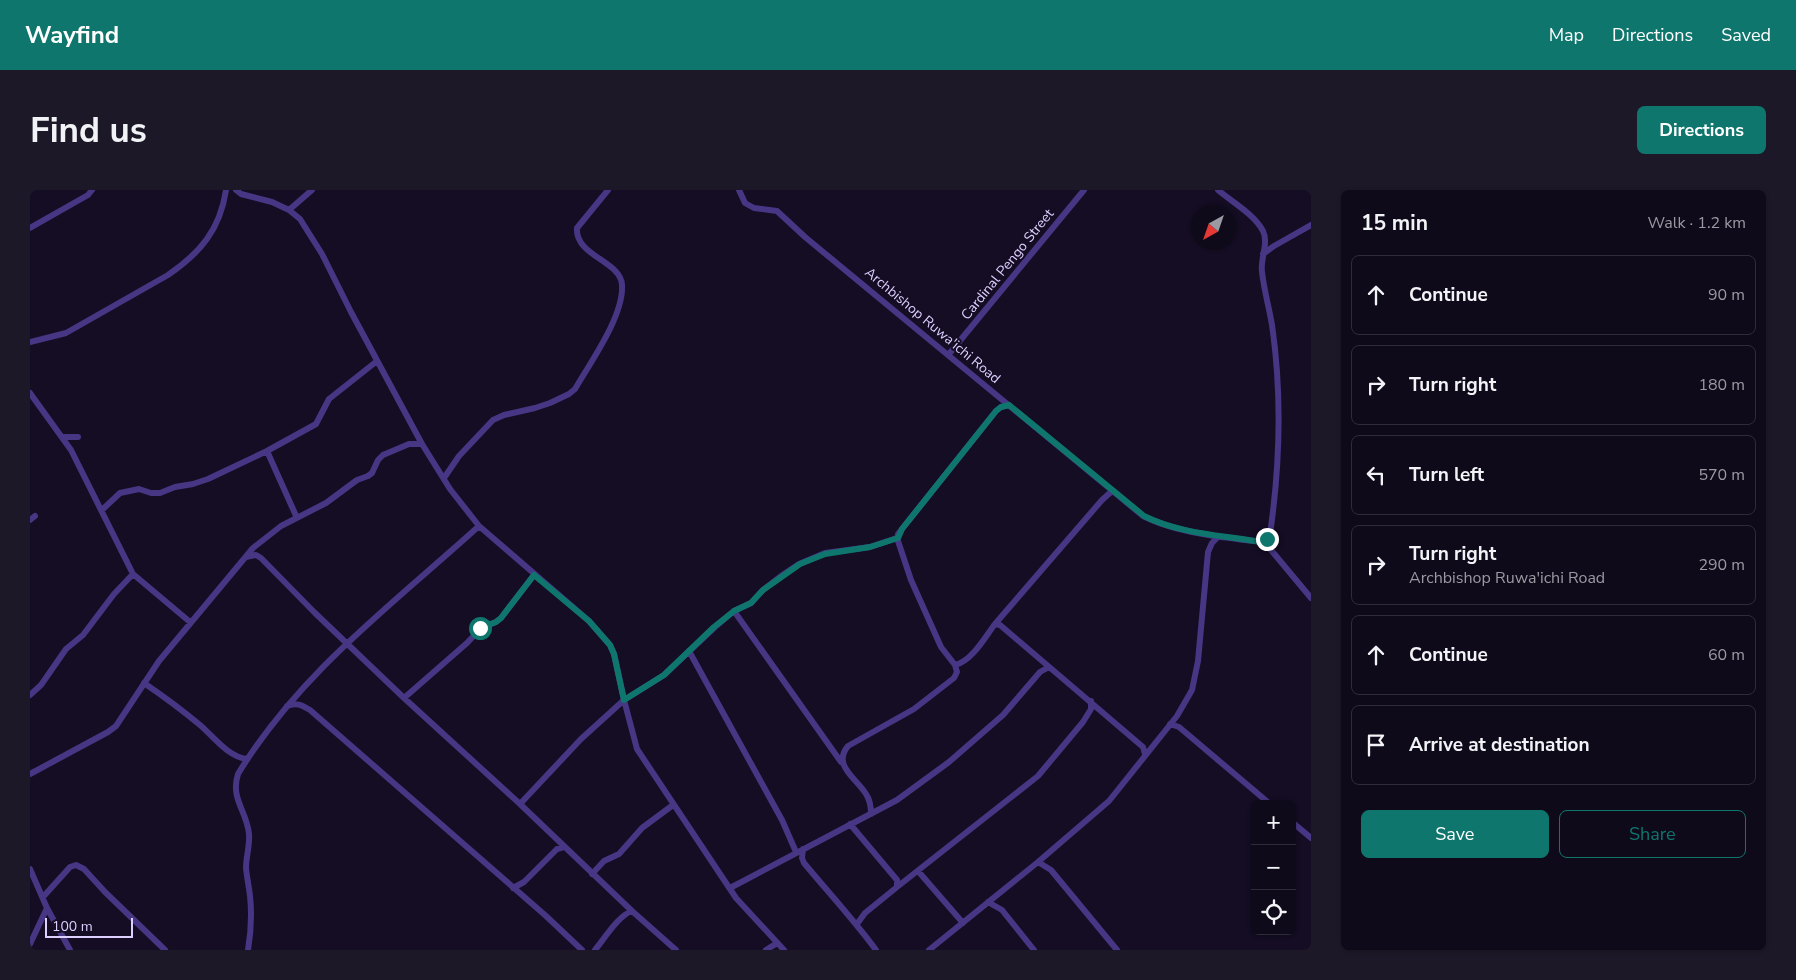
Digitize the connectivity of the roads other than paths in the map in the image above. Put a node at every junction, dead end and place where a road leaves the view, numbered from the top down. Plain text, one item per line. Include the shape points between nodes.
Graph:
1 (92, 190) edge
2 (226, 190) edge
3 (312, 190) edge
4 (608, 190) edge
5 (739, 190) edge
6 (1084, 190) edge
7 (1218, 190) edge
8 (238, 192) edge
9 (224, 199) junction
10 (289, 210) junction
11 (1311, 225) edge
12 (30, 228) edge
13 (1263, 255) junction
14 (30, 342) edge
15 (949, 354) junction
16 (377, 361) junction
17 (30, 393) edge
18 (1009, 405) junction
19 (62, 437) junction
20 (78, 437) dead end
21 (422, 444) junction
22 (268, 451) junction
23 (444, 478) junction
24 (1112, 491) junction
25 (102, 510) junction
26 (297, 518) junction
27 (479, 526) junction
28 (1270, 534) junction
29 (1218, 537) junction
30 (898, 538) junction
31 (1260, 542) junction
32 (1271, 550) junction
33 (246, 557) junction
34 (134, 574) junction
35 (534, 575) junction
36 (1311, 598) edge
37 (734, 611) junction
38 (190, 622) junction
39 (995, 624) junction
40 (347, 643) junction
41 (689, 651) junction
42 (955, 664) junction
43 (1049, 667) junction
44 (144, 683) junction
45 (30, 695) edge
46 (404, 698) junction
47 (624, 700) junction
48 (1091, 701) junction
49 (286, 706) junction
50 (1170, 724) junction
51 (1145, 754) junction
52 (247, 759) junction
53 (844, 765) junction
54 (30, 774) edge
55 (1265, 800) edge
56 (520, 804) junction
57 (673, 805) junction
58 (871, 814) junction
59 (850, 824) junction
60 (1296, 825) edge
61 (1311, 838) edge
62 (564, 847) junction
63 (799, 851) junction
64 (1038, 862) junction
65 (30, 869) edge
66 (918, 871) junction
67 (592, 874) junction
68 (897, 887) junction
69 (513, 888) junction
70 (730, 888) junction
71 (43, 897) junction
72 (988, 902) junction
73 (48, 908) junction
74 (632, 911) junction
75 (54, 921) junction
76 (963, 923) junction
77 (856, 924) junction
78 (40, 925) junction
79 (777, 943) junction
80 (30, 944) edge
81 (70, 950) edge
82 (165, 950) edge
83 (248, 950) edge
84 (582, 950) edge
85 (595, 950) edge
86 (676, 950) edge
87 (766, 950) edge
88 (784, 950) edge
89 (876, 950) edge
90 (928, 950) edge
91 (1034, 950) edge
92 (1117, 950) edge

1 - 12 street
2 - 9 street
3 - 10 street
4 - 23 street via 577,228 576,235 582,245 616,272 621,280 615,318 602,343 575,389 550,403 493,420 458,456
5 - 15 street, Archbishop Ruwa'ichi Road via 745,203 754,208 777,211
6 - 15 street, Cardinal Pengo Street
7 - 13 street via 1256,222 1263,232
8 - 9 street
8 - 10 street
9 - 14 street via 218,223 183,265 66,333
10 - 16 street via 300,219 317,245
11 - 13 street
13 - 28 street via 1262,273 1272,325 1279,432
15 - 18 street, Archbishop Ruwa'ichi Road
16 - 21 street
16 - 22 street via 329,399 316,424
17 - 19 street
18 - 24 street, Archbishop Ruwa'ichi Road
18 - 30 street via 996,411
19 - 20 street
19 - 25 street
21 - 23 street
21 - 26 street via 409,444 383,455 368,476
22 - 25 street via 193,484 160,493 139,489 120,493
22 - 26 street
23 - 27 street
24 - 29 street, Archbishop Ruwa'ichi Road via 1155,522
24 - 39 street
25 - 34 street
26 - 33 street via 281,526
27 - 35 street
27 - 40 street
28 - 31 street
28 - 32 street
29 - 31 street, Archbishop Ruwa'ichi Road
29 - 50 street via 1208,552 1198,661 1192,690
30 - 37 street via 870,547 825,554 800,564 763,590 751,603
30 - 42 street via 911,580 941,647
31 - 32 street
32 - 36 street
33 - 38 street
33 - 40 street via 256,555 261,558
34 - 38 street
34 - 45 street via 114,594 83,635 66,649
35 - 46 street via 501,618 480,628
35 - 47 street via 589,621 610,645
37 - 41 street
37 - 53 street
38 - 44 street
39 - 42 street via 968,658
39 - 43 street via 1004,627
40 - 46 street
40 - 49 street
41 - 47 street via 664,675
41 - 63 street
42 - 53 street via 957,672 954,678 914,708 848,746 843,753
43 - 48 street
43 - 58 street via 1040,672 1003,714 949,762 897,800
44 - 52 street via 227,749
44 - 54 street via 116,726
46 - 56 street
47 - 56 street via 581,739
47 - 57 street via 637,749
48 - 51 street via 1143,747
48 - 66 street via 1091,709 1083,722 1038,776
49 - 52 street
49 - 69 street via 301,704 310,710
50 - 51 street
50 - 55 street via 1179,727
51 - 64 street via 1109,801
52 - 83 street via 235,782 235,794 250,836 246,868 251,933
53 - 58 street via 867,795
56 - 62 street
57 - 67 street via 642,828 619,854 604,861
57 - 70 street
58 - 59 street
59 - 63 street
59 - 68 street via 897,880
60 - 61 street
62 - 67 street
62 - 69 street
63 - 70 street
63 - 77 street via 804,863
64 - 72 street
64 - 92 street via 1050,870
65 - 71 street
66 - 68 street
66 - 76 street
67 - 74 street
68 - 77 street
69 - 84 street
70 - 79 street
71 - 73 street
71 - 82 street via 70,867 76,865 84,869
72 - 76 street
72 - 91 street via 1002,910
73 - 75 street
73 - 78 street
74 - 85 street via 616,924
74 - 86 street
75 - 78 street
75 - 81 street
76 - 90 street
77 - 89 street
78 - 80 street
79 - 87 street
79 - 88 street

